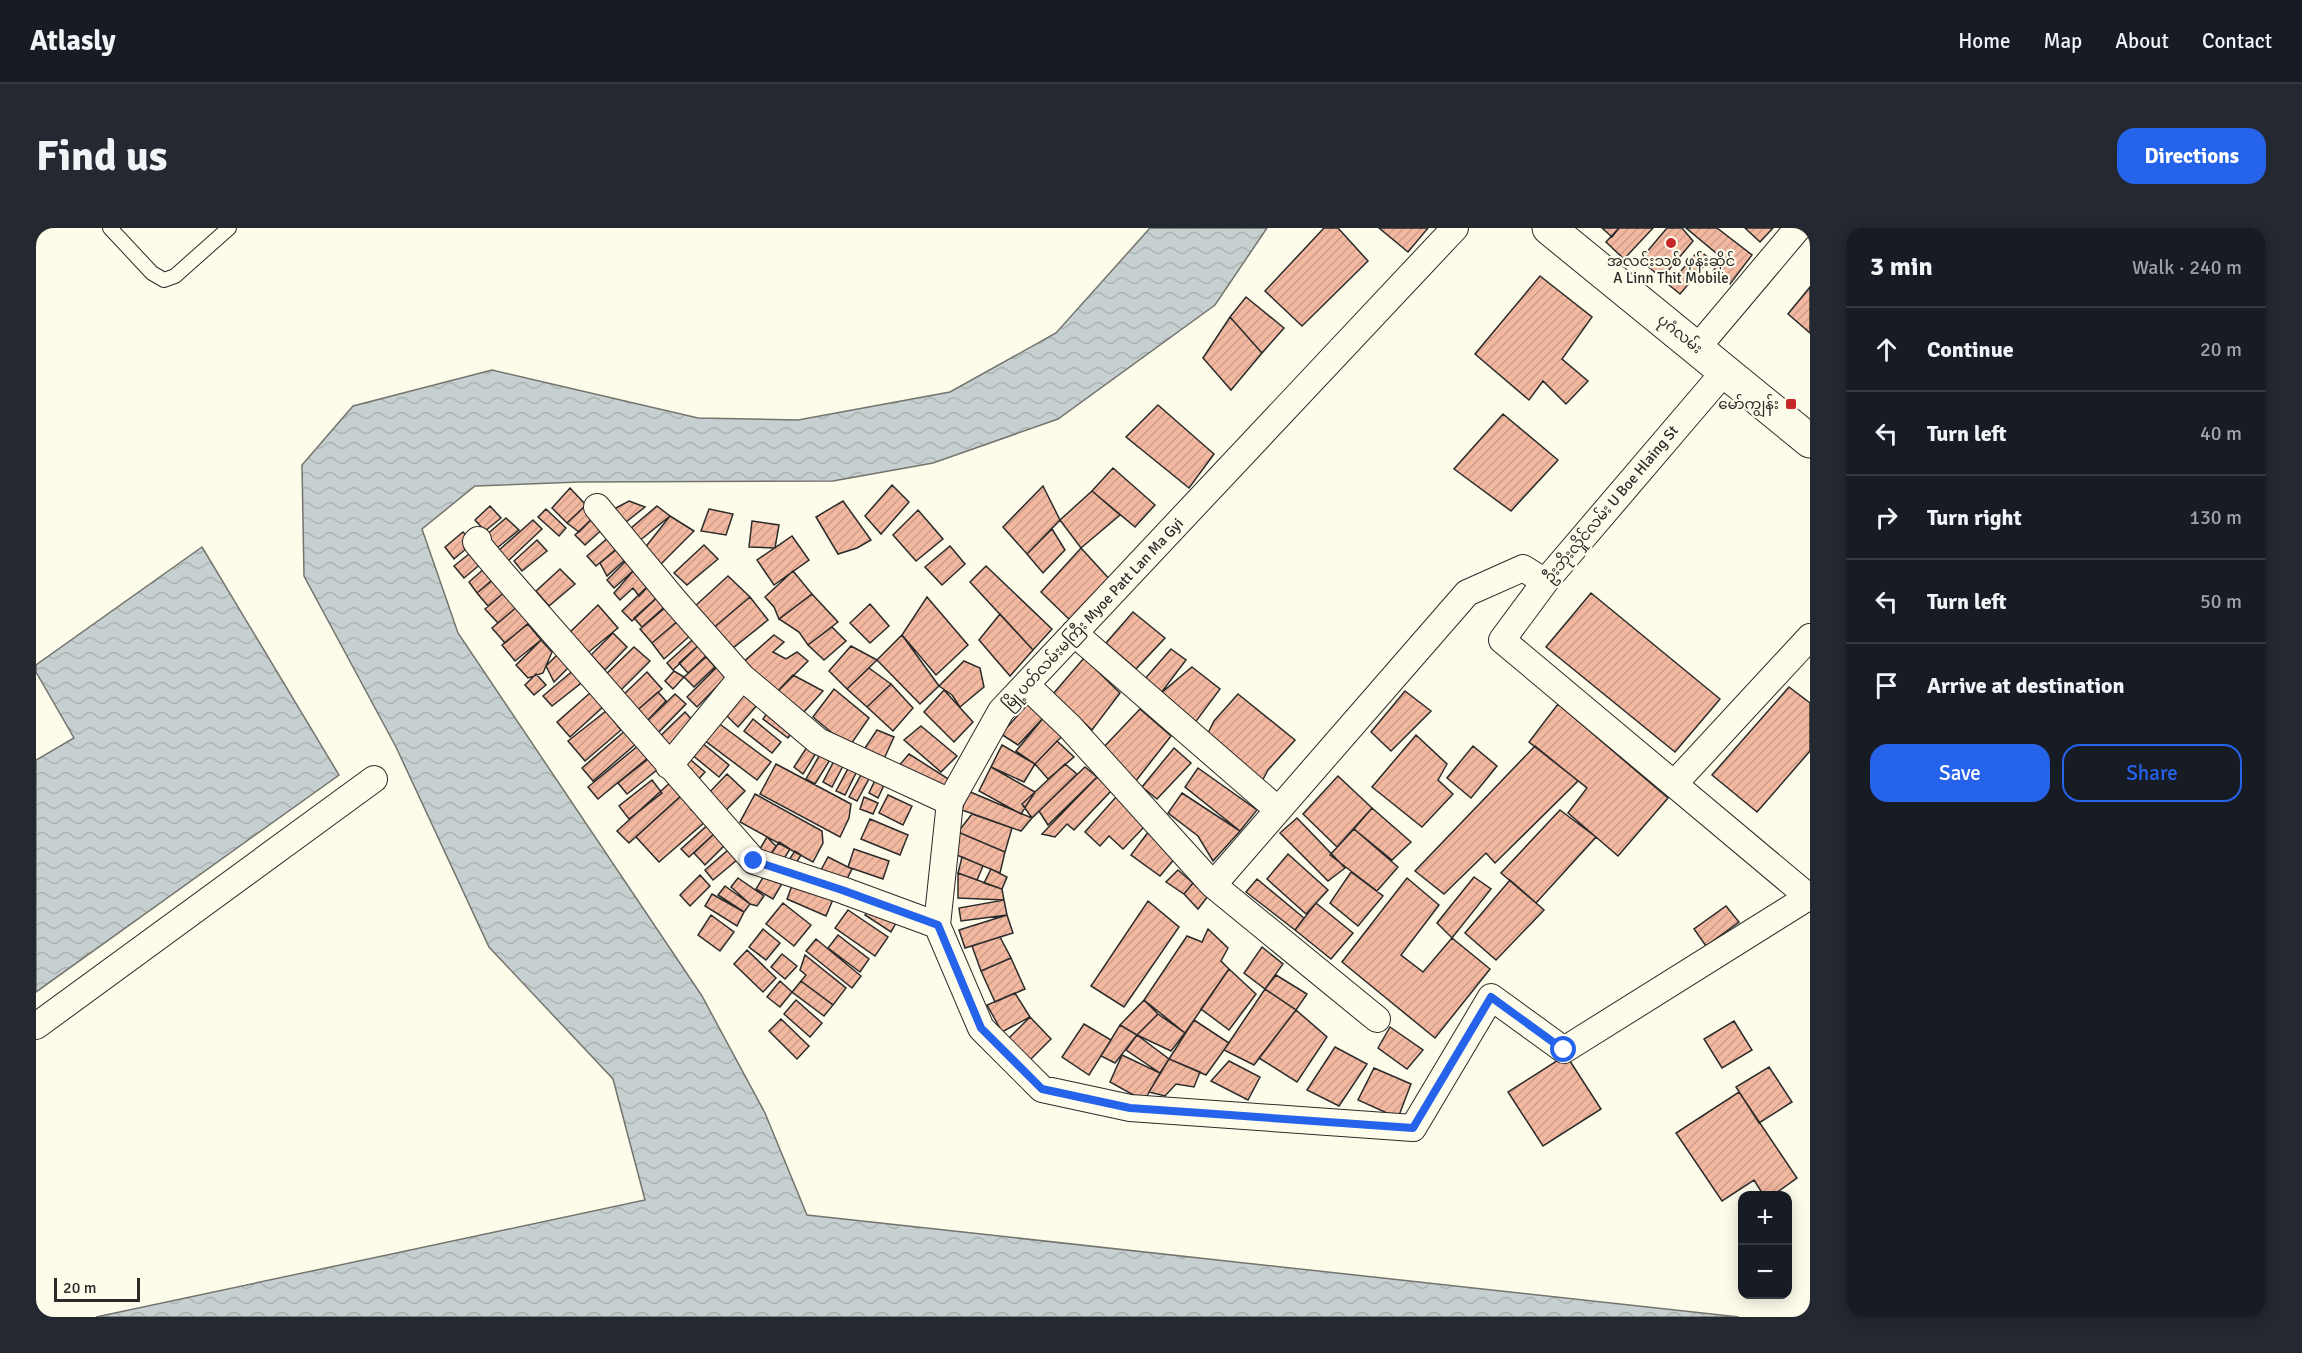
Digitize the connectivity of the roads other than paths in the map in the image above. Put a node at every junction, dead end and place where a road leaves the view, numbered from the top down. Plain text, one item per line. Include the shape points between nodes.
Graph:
1 (110, 228) edge
2 (229, 228) edge
3 (1455, 228) edge
4 (1549, 228) edge
5 (1798, 228) edge
6 (1696, 348) junction
7 (1725, 371) junction
8 (1810, 441) edge
9 (597, 507) dead end
10 (478, 540) dead end
11 (1545, 582) junction
12 (1074, 633) junction
13 (1810, 637) edge
14 (742, 677) junction
15 (1026, 685) junction
16 (669, 766) junction
17 (374, 779) dead end
18 (1674, 784) junction
19 (950, 801) junction
20 (1278, 810) junction
21 (1213, 885) junction
22 (1810, 897) edge
23 (938, 925) junction
24 (1377, 1019) dead end
25 (36, 1026) edge

1 - 2 lane via 152,273 164,280 175,276
3 - 12 street, မြို့ပတ်လမ်းမကြီး Myoe Patt Lan Ma Gyi
4 - 6 main road, ပုဂံလမ်း
5 - 6 street
6 - 7 main road, ပုဂံလမ်း
7 - 8 main road, ပုဂံလမ်း
7 - 11 street, ဦးဘိုးလှိုင်လမ်း U Boe Hlaing St
9 - 14 street
10 - 16 street via 501,572
11 - 18 street, ဦးဘိုးလှိုင်လမ်း U Boe Hlaing St via 1502,640
11 - 20 street via 1523,568 1467,593
12 - 15 street, မြို့ပတ်လမ်းမကြီး Myoe Patt Lan Ma Gyi
12 - 20 street
13 - 18 street
14 - 16 street
14 - 19 street via 818,741
15 - 19 street, မြို့ပတ်လမ်းမကြီး Myoe Patt Lan Ma Gyi via 1001,711
15 - 21 street via 1070,727
16 - 23 street via 754,861
17 - 25 street
18 - 22 street
19 - 23 street, မြို့ပတ်လမ်းမကြီး Myoe Patt Lan Ma Gyi
20 - 21 street
21 - 24 street
22 - 23 street, မြို့ပတ်လမ်းမကြီး Myoe Patt Lan Ma Gyi via 1564,1050 1491,997 1413,1128 1130,1108 1042,1089 981,1028

